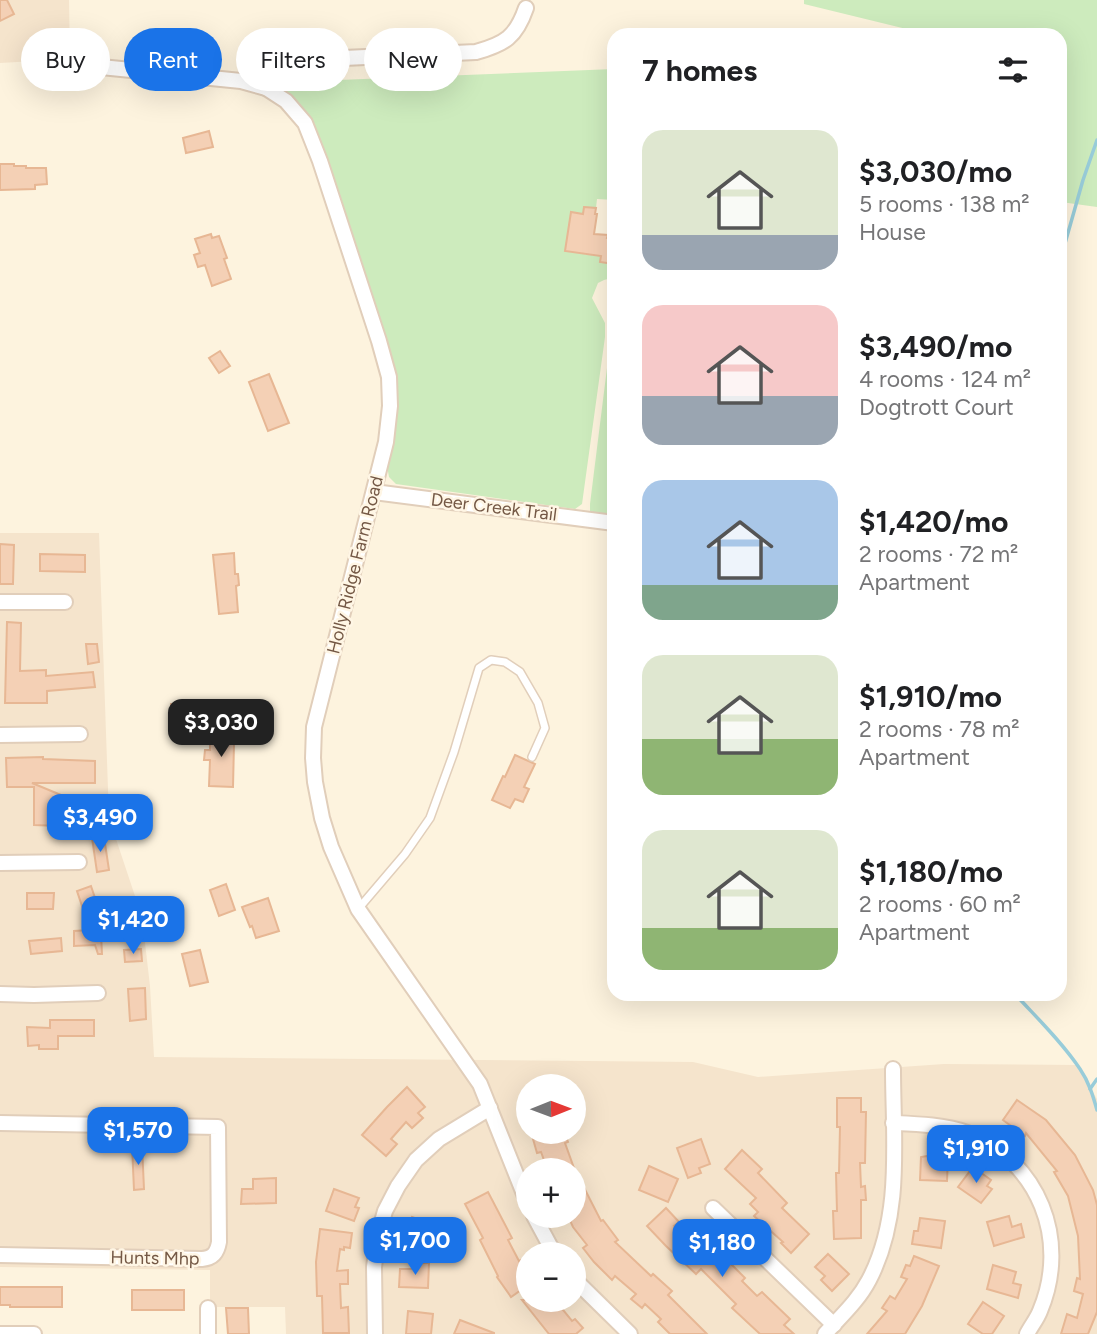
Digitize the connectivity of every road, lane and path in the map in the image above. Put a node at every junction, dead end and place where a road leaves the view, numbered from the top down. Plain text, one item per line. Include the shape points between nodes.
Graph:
1 (527, 4) edge
2 (350, 58) edge
3 (110, 68) edge
4 (236, 81) edge
5 (271, 91) edge
6 (373, 492) junction
7 (607, 522) edge
8 (65, 601) dead end
9 (0, 602) edge
10 (80, 734) dead end
11 (0, 735) edge
12 (531, 757) dead end
13 (79, 862) dead end
14 (0, 863) edge
15 (358, 909) junction
16 (98, 993) dead end
17 (0, 994) edge
18 (893, 1069) dead end
19 (489, 1108) junction
20 (0, 1123) edge
21 (893, 1123) junction
22 (516, 1174) edge
23 (712, 1208) dead end
24 (0, 1255) edge
25 (586, 1291) edge
26 (208, 1308) dead end
27 (829, 1329) edge
28 (0, 1334) edge
29 (34, 1334) edge
30 (208, 1334) edge
31 (375, 1334) edge
32 (630, 1334) edge
33 (1027, 1334) edge

1 - 2 street via 516,32 494,47 476,52
3 - 4 street, Holly Ridge Farm Road
5 - 6 street, Holly Ridge Farm Road via 305,123 389,377 386,442
6 - 7 street, Deer Creek Trail
6 - 15 street, Holly Ridge Farm Road via 314,727 321,818
8 - 9 street
10 - 11 street
12 - 15 lane via 545,728 538,703 520,672 505,662 491,660 479,668 430,818
13 - 14 street
15 - 19 street, Holly Ridge Farm Road via 480,1084
16 - 17 street
18 - 21 street
19 - 22 street, Holly Ridge Farm Road
19 - 31 street via 439,1139 416,1160 385,1211 374,1267
20 - 24 street, Hunts Mhp via 218,1127 219,1242 214,1255 202,1259
21 - 27 street via 892,1202 880,1255 869,1281
21 - 33 street via 966,1132 997,1148 1033,1187 1045,1210 1052,1258 1047,1291
23 - 27 street
25 - 32 street
26 - 30 street
28 - 29 street

